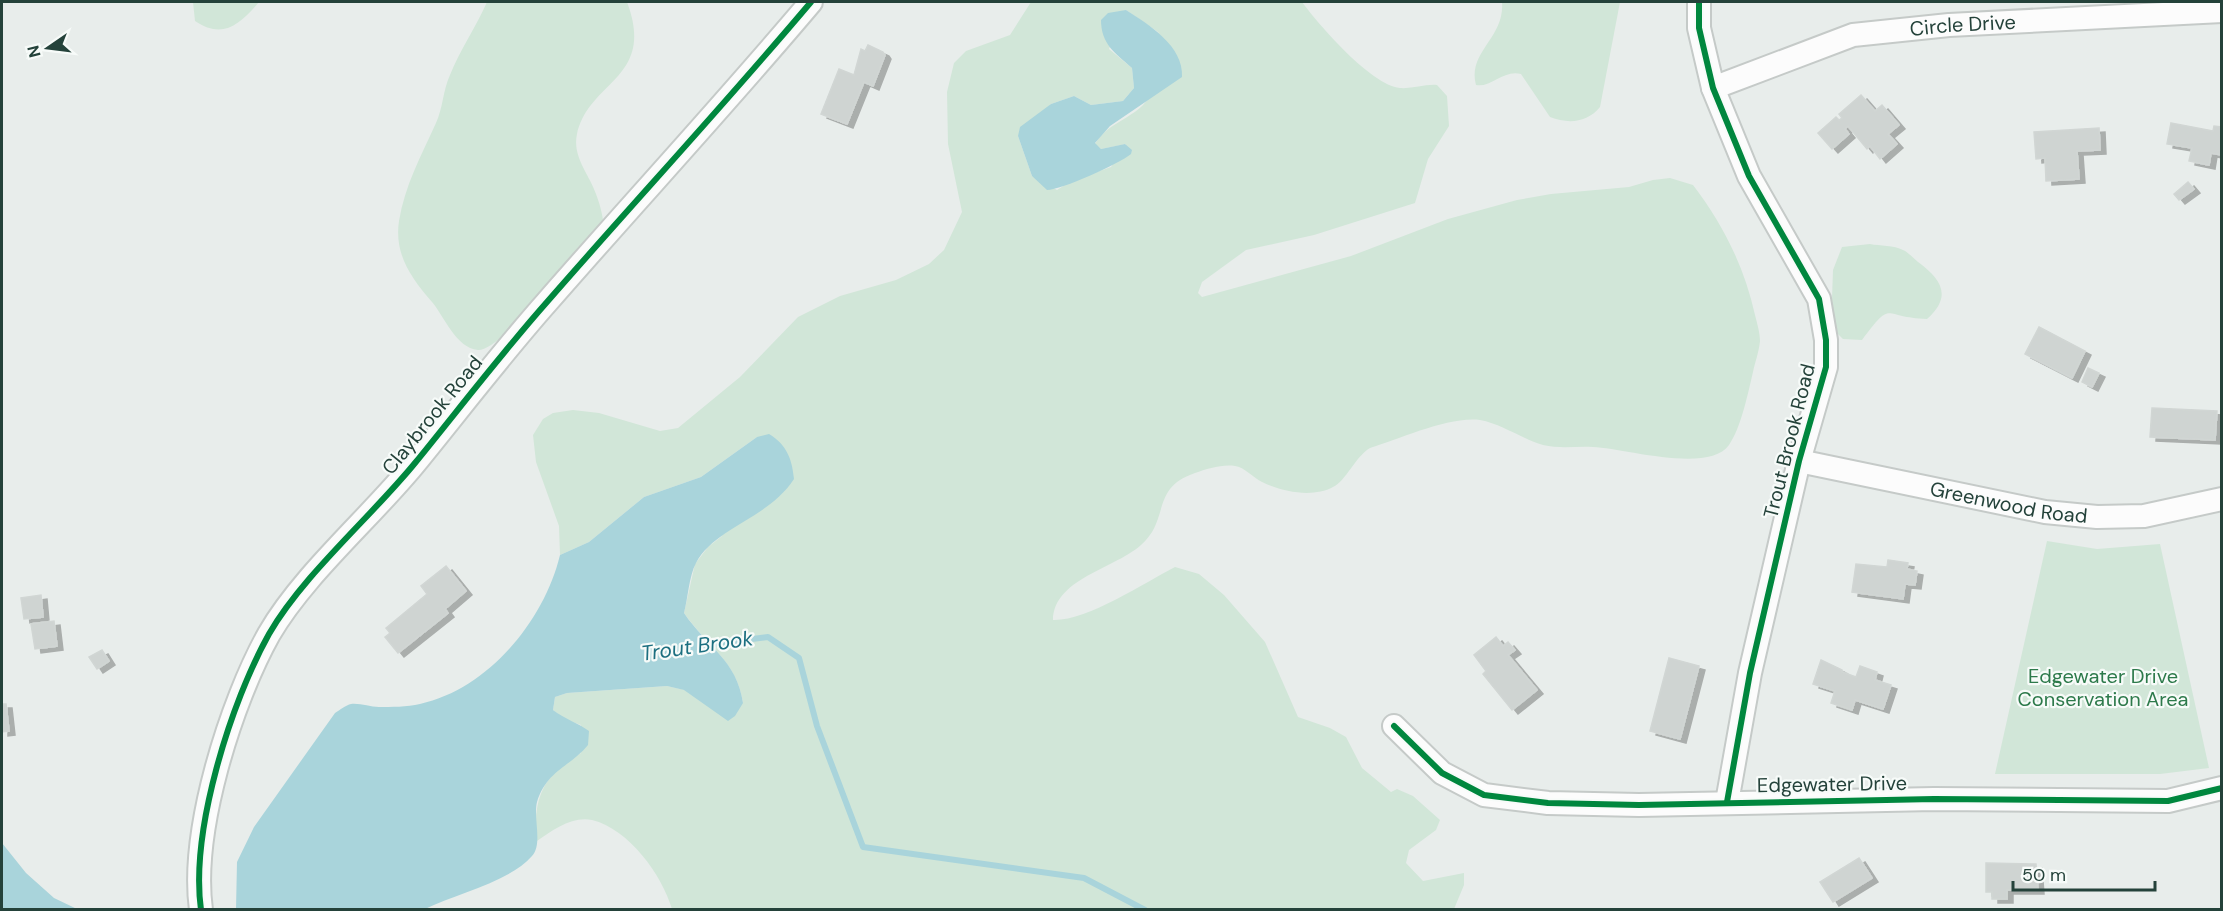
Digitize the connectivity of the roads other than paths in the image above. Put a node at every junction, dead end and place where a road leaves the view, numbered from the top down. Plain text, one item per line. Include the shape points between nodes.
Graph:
1 (811, 2) edge
2 (1699, 2) edge
3 (2222, 11) edge
4 (1713, 88) junction
5 (1799, 461) junction
6 (2222, 499) edge
7 (1394, 726) dead end
8 (2222, 788) edge
9 (1727, 802) junction
10 (201, 909) edge

1 - 10 street, Claybrook Road via 546,303 413,465 301,590 270,633 233,718 218,769 201,858
2 - 4 street, Trout Brook Road via 1699,28
3 - 4 street, Circle Drive via 1949,25 1854,35
4 - 5 street, Trout Brook Road via 1749,176 1819,299 1826,367
5 - 6 street, Greenwood Road via 2045,513 2144,516
5 - 9 street, Trout Brook Road via 1750,673
7 - 9 street, Edgewater Drive via 1442,773 1484,795 1548,803
8 - 9 street, Edgewater Drive via 2168,801

